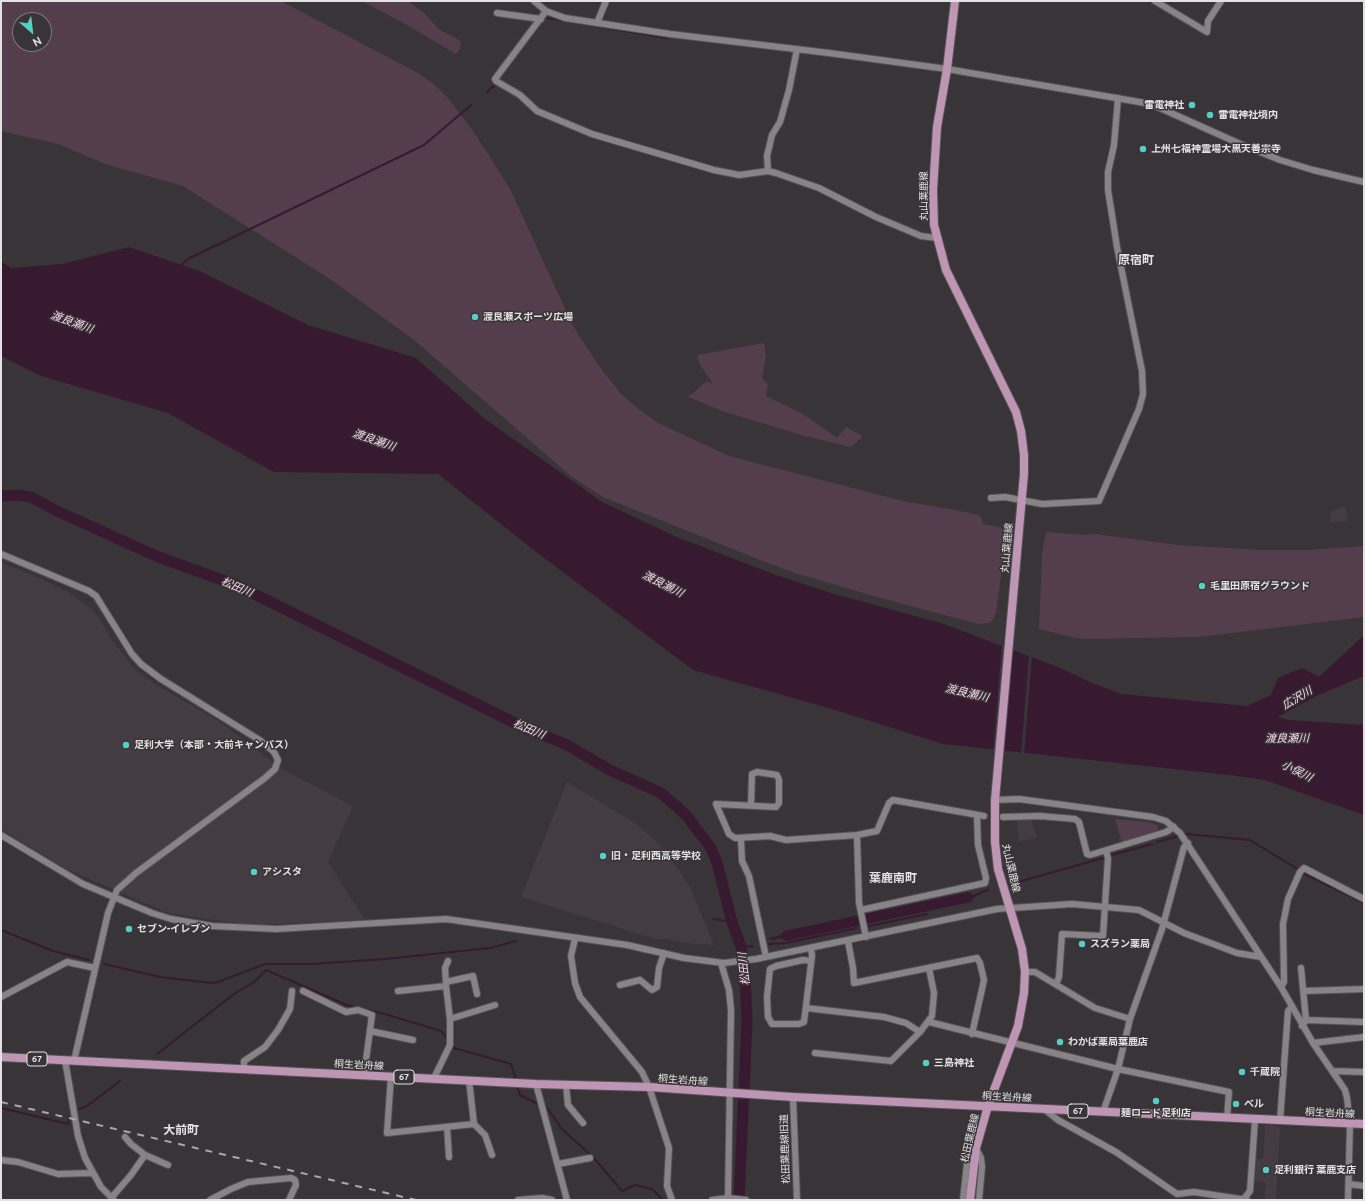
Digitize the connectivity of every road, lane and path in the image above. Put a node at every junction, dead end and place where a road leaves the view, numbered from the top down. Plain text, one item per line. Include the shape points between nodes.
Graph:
1 (534, 1) edge
2 (606, 1) edge
3 (955, 1) edge
4 (1155, 1) edge
5 (1221, 1) edge
6 (546, 11) junction
7 (497, 13) dead end
8 (540, 19) junction
9 (598, 23) junction
10 (797, 49) junction
11 (946, 69) junction
12 (1118, 98) junction
13 (768, 171) junction
14 (1364, 182) edge
15 (937, 238) junction
16 (991, 498) dead end
17 (1021, 503) junction
18 (1, 554) edge
19 (996, 795) junction
20 (751, 805) junction
21 (1003, 817) dead end
22 (1174, 827) junction
23 (1, 835) edge
24 (857, 835) junction
25 (741, 839) junction
26 (1188, 843) junction
27 (1106, 851) junction
28 (114, 897) junction
29 (1364, 899) edge
30 (1104, 906) junction
31 (1010, 908) junction
32 (861, 912) junction
33 (1164, 924) junction
34 (866, 937) junction
35 (575, 939) junction
36 (848, 941) junction
37 (811, 948) junction
38 (664, 953) junction
39 (766, 957) junction
40 (1261, 957) junction
41 (448, 961) dead end
42 (811, 961) junction
43 (723, 963) junction
44 (94, 968) junction
45 (929, 968) junction
46 (1301, 968) dead end
47 (1025, 972) junction
48 (446, 984) junction
49 (1056, 984) junction
50 (620, 985) dead end
51 (1282, 987) junction
52 (1364, 990) edge
53 (292, 991) dead end
54 (303, 991) dead end
55 (398, 991) dead end
56 (1304, 991) junction
57 (477, 994) dead end
58 (1, 997) edge
59 (495, 1005) dead end
60 (1292, 1006) junction
61 (806, 1008) junction
62 (450, 1019) junction
63 (1130, 1019) junction
64 (929, 1022) junction
65 (1364, 1022) edge
66 (1304, 1023) junction
67 (370, 1031) junction
68 (920, 1032) junction
69 (972, 1034) junction
70 (1364, 1037) edge
71 (413, 1040) dead end
72 (1011, 1043) junction
73 (1313, 1043) junction
74 (815, 1053) dead end
75 (1, 1057) edge
76 (65, 1060) junction
77 (74, 1061) junction
78 (244, 1069) junction
79 (1118, 1069) junction
80 (1332, 1071) junction
81 (1364, 1072) edge
82 (364, 1075) junction
83 (391, 1076) junction
84 (434, 1078) junction
85 (469, 1080) junction
86 (536, 1084) junction
87 (566, 1085) junction
88 (649, 1087) junction
89 (732, 1093) junction
90 (793, 1097) junction
91 (988, 1106) junction
92 (1044, 1109) junction
93 (1103, 1112) junction
94 (1228, 1118) junction
95 (1255, 1120) junction
96 (1280, 1121) junction
97 (583, 1123) dead end
98 (474, 1124) junction
99 (1350, 1124) junction
100 (1364, 1124) edge
101 (447, 1127) junction
102 (125, 1137) dead end
103 (976, 1148) junction
104 (145, 1155) junction
105 (492, 1155) dead end
106 (448, 1157) dead end
107 (590, 1158) dead end
108 (1, 1160) edge
109 (558, 1164) junction
110 (168, 1165) dead end
111 (92, 1173) junction
112 (1349, 1184) junction
113 (1364, 1186) edge
114 (113, 1198) edge
115 (730, 1198) junction
116 (210, 1200) edge
117 (289, 1200) edge
118 (518, 1200) edge
119 (552, 1200) edge
120 (567, 1200) edge
121 (672, 1200) edge
122 (712, 1200) edge
123 (746, 1200) edge
124 (797, 1200) edge
125 (963, 1200) edge
126 (970, 1200) edge
127 (979, 1200) edge
128 (1244, 1200) edge
129 (1348, 1200) edge

1 - 6 street
2 - 9 street
3 - 11 main road, 丸山葉鹿線
4 - 5 street via 1207,32 1208,21
6 - 8 street
6 - 9 street via 565,18
7 - 8 street
8 - 13 street via 495,78 520,95 532,108 592,134 714,170 739,175
9 - 10 street
10 - 11 street
10 - 13 street via 789,90 767,156
11 - 12 street
11 - 15 main road, 丸山葉鹿線 via 937,127 933,190
12 - 14 street via 1156,105 1280,160
12 - 17 street via 1108,190 1142,370 1143,394 1099,502
13 - 15 street via 819,188 921,236
15 - 17 main road, 丸山葉鹿線 via 941,257 952,284 1002,380 1017,416 1023,444
16 - 17 street via 999,496
17 - 19 main road, 丸山葉鹿線
18 - 28 street via 96,596 141,664 261,741 274,752 278,760 271,773 136,872 121,885
19 - 22 street via 1153,818 1166,821
19 - 31 main road, 丸山葉鹿線 via 996,854
20 - 20 street via 776,807 779,803 777,775 757,772 752,774
20 - 25 street via 716,804 729,834
21 - 27 street via 1040,816 1075,819 1079,822 1087,854
22 - 26 street
22 - 27 street via 1166,832
23 - 28 street via 62,873
24 - 25 street via 786,840 770,836
24 - 32 street
24 - 32 street via 876,831 889,803 894,800 981,816 978,845 986,878 981,886
25 - 39 street via 742,860 749,876
26 - 33 street via 1184,847
26 - 40 street
27 - 30 street via 1108,858
28 - 35 street via 171,919 212,926 283,929 446,919
28 - 44 street
29 - 51 street via 1304,868 1297,876 1288,899 1283,924
30 - 31 street via 1072,904
30 - 33 street via 1139,910
30 - 49 street via 1103,936 1062,934 1059,978
31 - 34 street
31 - 47 main road, 丸山葉鹿線 via 1021,943
32 - 34 street
33 - 40 street via 1237,953
33 - 63 street
34 - 36 street
35 - 38 street via 628,945
35 - 88 street via 571,956 580,997 642,1072
36 - 37 street
36 - 45 street via 854,983
37 - 39 street
37 - 42 street
38 - 43 street
38 - 50 street via 657,987 652,990 640,980
39 - 43 street
40 - 51 street
41 - 48 street via 445,968
42 - 61 street
42 - 61 street via 803,960 776,966 769,971 768,1017 772,1024 802,1024
43 - 89 street via 731,1010
44 - 58 street via 67,962
44 - 77 street
45 - 64 street via 934,993
45 - 69 street via 974,958 979,960 984,980
46 - 56 street
47 - 49 street via 1035,972
47 - 72 main road, 丸山葉鹿線 via 1021,1010
48 - 55 street
48 - 57 street via 473,976
48 - 62 street
49 - 63 street via 1096,1008
51 - 60 street
52 - 56 street
53 - 78 street via 290,1009 278,1030 265,1047 244,1061
54 - 67 street via 346,1012 358,1010 372,1015
56 - 66 street
59 - 62 street
60 - 66 street
60 - 96 street via 1288,1011
61 - 68 street via 884,1017 906,1023
62 - 84 street via 450,1045
63 - 79 street
64 - 68 street
64 - 69 street
65 - 66 street
66 - 73 street
67 - 71 street
67 - 82 street
68 - 74 street via 894,1060 889,1062
69 - 72 street
70 - 73 street
72 - 79 street
72 - 91 main road, 丸山葉鹿線
73 - 80 street
75 - 76 main road, 桐生岩舟線 / 67
76 - 77 main road, 桐生岩舟線 / 67
76 - 111 street via 78,1136
77 - 78 main road, 桐生岩舟線 / 67
78 - 82 main road, 桐生岩舟線 / 67
79 - 93 street
79 - 94 street via 1229,1092
80 - 81 street
80 - 99 street via 1347,1098
82 - 83 main road, 桐生岩舟線 / 67
83 - 84 main road, 桐生岩舟線 / 67
83 - 101 street via 387,1133
84 - 85 main road, 桐生岩舟線 / 67
85 - 86 main road, 桐生岩舟線 / 67
85 - 98 street
86 - 87 main road, 桐生岩舟線 / 67
86 - 109 street
87 - 88 main road, 桐生岩舟線 / 67
87 - 97 street via 568,1105
88 - 89 main road, 桐生岩舟線 / 67
88 - 121 street via 669,1148 667,1186
89 - 90 main road, 桐生岩舟線 / 67
89 - 115 street
90 - 91 main road, 桐生岩舟線 / 67
90 - 124 street, 松田葉鹿線旧道
91 - 92 main road, 桐生岩舟線 / 67
91 - 103 main road, 松田葉鹿線
92 - 93 main road, 桐生岩舟線 / 67
92 - 128 street via 1058,1120 1116,1152 1177,1194 1194,1192
93 - 94 main road, 桐生岩舟線 / 67
94 - 95 main road, 桐生岩舟線 / 67
95 - 96 main road, 桐生岩舟線 / 67
95 - 128 street via 1250,1191
96 - 99 main road, 桐生岩舟線 / 67
98 - 101 street
98 - 105 street via 485,1135
99 - 100 main road, 桐生岩舟線 / 67
99 - 112 street
101 - 106 street
102 - 104 street
103 - 125 street via 968,1157
103 - 126 main road, 松田葉鹿線
103 - 127 street via 982,1167
104 - 110 street
104 - 114 street
107 - 109 street
108 - 111 street via 18,1162 58,1174
109 - 120 street
111 - 114 street via 101,1187
112 - 113 street
112 - 129 street
115 - 122 street
115 - 123 street
116 - 117 street via 248,1182 291,1178 295,1180 296,1185
118 - 119 street

